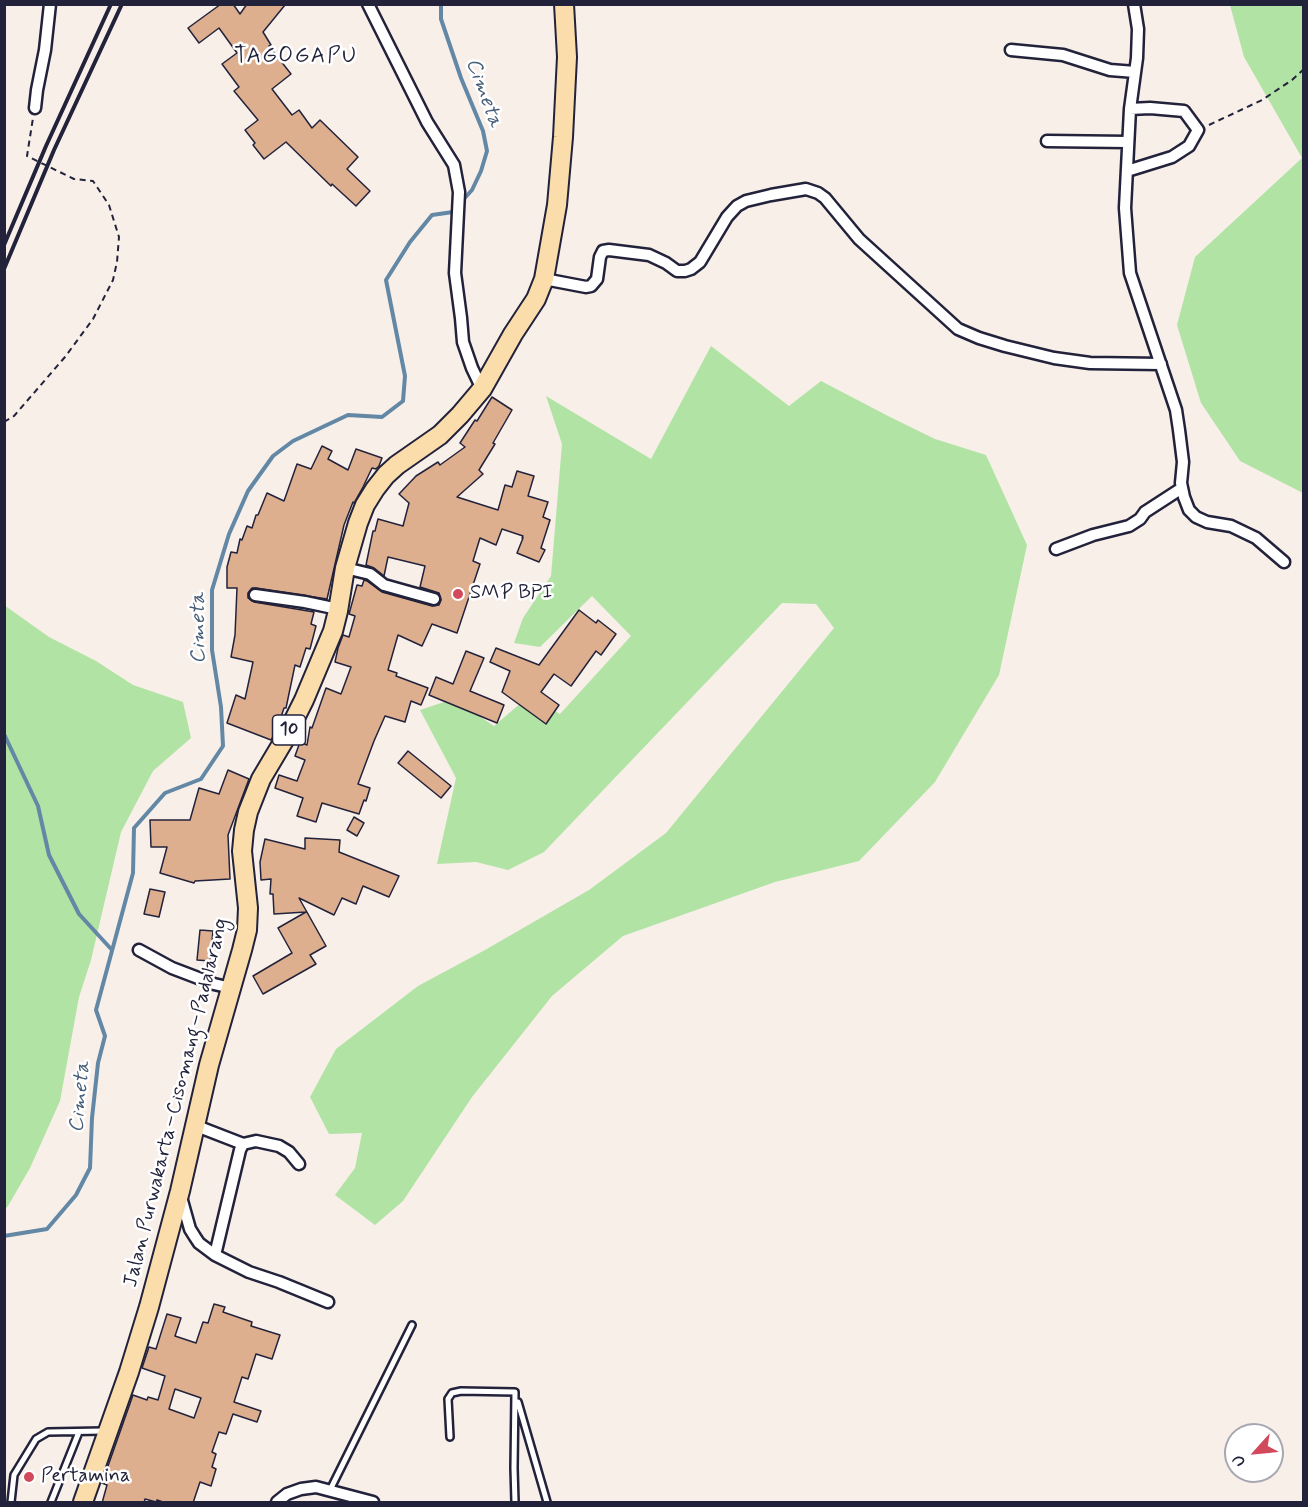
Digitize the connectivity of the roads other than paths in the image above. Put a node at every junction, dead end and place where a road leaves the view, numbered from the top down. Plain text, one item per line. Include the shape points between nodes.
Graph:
1 (50, 4) edge
2 (368, 4) edge
3 (564, 4) edge
4 (1134, 4) edge
5 (1011, 50) dead end
6 (1135, 72) junction
7 (35, 108) road end
8 (1130, 109) junction
9 (1047, 141) dead end
10 (1128, 142) junction
11 (1127, 171) junction
12 (544, 279) junction
13 (1161, 364) junction
14 (482, 389) junction
15 (1182, 488) junction
16 (1056, 549) dead end
17 (1284, 562) dead end
18 (345, 568) junction
19 (255, 595) dead end
20 (434, 599) dead end
21 (338, 609) junction
22 (140, 950) dead end
23 (231, 988) junction
24 (194, 1125) junction
25 (243, 1144) junction
26 (299, 1164) dead end
27 (180, 1191) junction
28 (214, 1255) junction
29 (328, 1302) dead end
30 (412, 1326) dead end
31 (515, 1392) junction
32 (109, 1431) junction
33 (79, 1432) junction
34 (450, 1437) dead end
35 (330, 1490) junction
36 (11, 1503) edge
37 (51, 1503) edge
38 (83, 1503) edge
39 (277, 1503) edge
40 (373, 1503) edge
41 (515, 1503) edge
42 (547, 1503) edge

1 - 7 street
2 - 14 street via 427,122 454,165 459,192 454,273 463,342
3 - 12 highway, Jalan Purwakarta–Cisomang–Padalarang / 10 via 567,57 563,137 557,205
4 - 6 street via 1138,28
5 - 6 street via 1063,55 1110,70
6 - 8 street
8 - 10 street
8 - 11 street via 1184,111 1198,130 1189,146 1172,158
9 - 10 street
10 - 11 street
11 - 13 street via 1130,273
12 - 13 street via 591,286 597,279 603,251 609,250 649,255 677,271 691,269 737,206 806,189 825,198 860,239 958,329 1054,358
12 - 14 highway, Jalan Purwakarta–Cisomang–Padalarang / 10
13 - 15 street via 1176,410
14 - 18 highway, Jalan Purwakarta–Cisomang–Padalarang / 10 via 440,435 396,465 375,489 358,523
15 - 16 street via 1129,526
15 - 17 street via 1189,510 1196,517 1231,526 1256,538
18 - 20 street via 370,574 384,585
18 - 21 highway, Jalan Purwakarta–Cisomang–Padalarang / 10
19 - 21 street
21 - 23 highway, Jalan Purwakarta–Cisomang–Padalarang / 10 via 333,631 304,700 261,779 248,812 242,850 247,930
22 - 23 street via 172,968
23 - 24 highway, Jalan Purwakarta–Cisomang–Padalarang / 10
24 - 25 street
24 - 27 highway, Jalan Purwakarta–Cisomang–Padalarang / 10
25 - 26 street via 279,1146
25 - 28 street
27 - 28 street via 190,1229
27 - 32 highway, Jalan Purwakarta–Cisomang–Padalarang / 10 via 149,1307
28 - 29 street
30 - 35 lane
31 - 34 lane via 452,1393 448,1399
31 - 41 lane
31 - 42 lane
32 - 33 lane
32 - 38 highway, Jalan Purwakarta–Cisomang–Padalarang / 10
33 - 36 lane via 48,1432 36,1439 14,1475
33 - 37 lane
35 - 39 street via 301,1489
35 - 40 street

